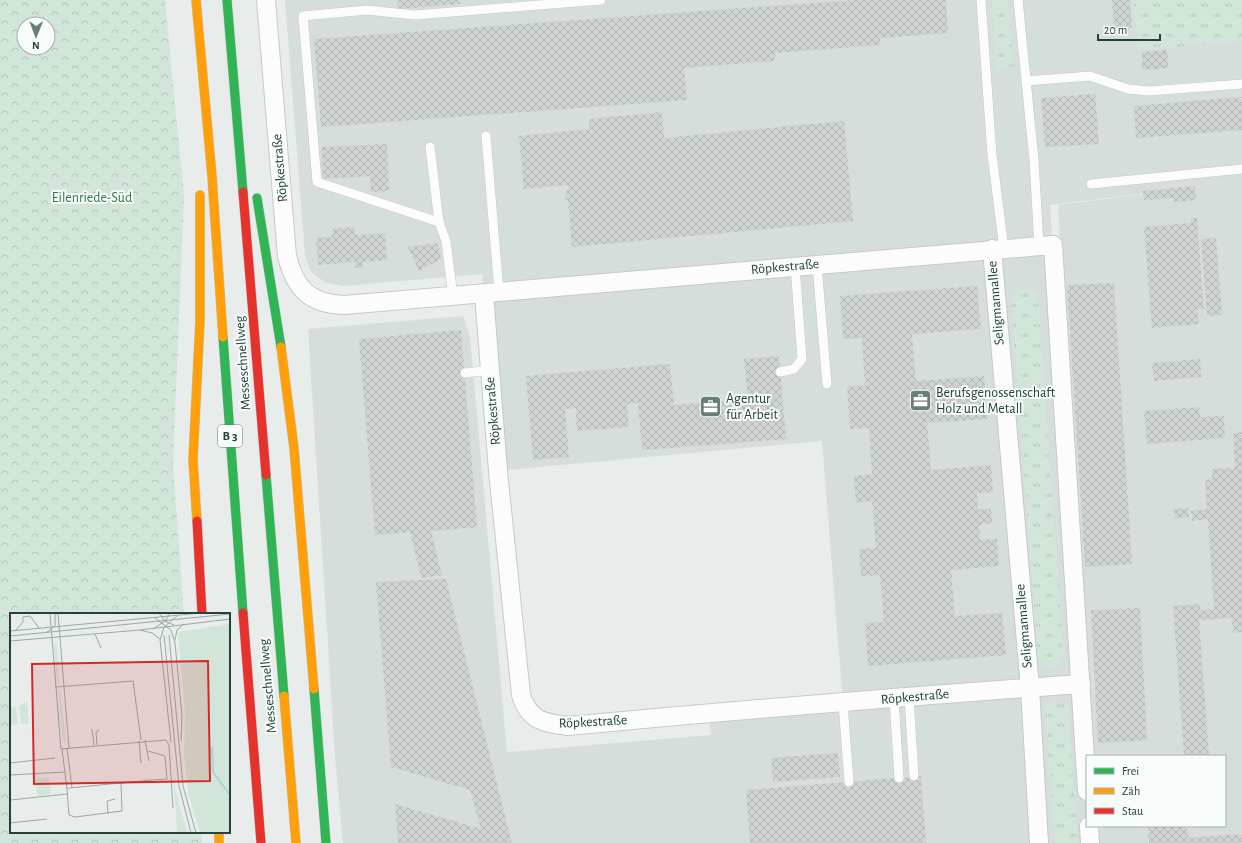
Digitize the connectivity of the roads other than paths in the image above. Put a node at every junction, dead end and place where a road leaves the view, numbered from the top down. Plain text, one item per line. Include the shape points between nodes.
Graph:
1 (196, 0) edge
2 (227, 0) edge
3 (266, 0) edge
4 (601, 0) edge
5 (981, 0) edge
6 (1018, 0) edge
7 (199, 30) junction
8 (230, 31) junction
9 (1026, 82) junction
10 (1242, 84) edge
11 (486, 136) dead end
12 (430, 147) dead end
13 (200, 148) dead end
14 (249, 149) dead end
15 (1242, 169) edge
16 (1091, 184) dead end
17 (200, 187) dead end
18 (255, 188) dead end
19 (439, 222) junction
20 (1039, 246) junction
21 (998, 249) junction
22 (817, 265) junction
23 (795, 266) junction
24 (491, 293) junction
25 (453, 296) junction
26 (490, 370) junction
27 (780, 372) dead end
28 (465, 373) dead end
29 (827, 384) dead end
30 (202, 613) edge
31 (1081, 684) junction
32 (1030, 688) junction
33 (901, 698) junction
34 (844, 703) junction
35 (1086, 773) edge
36 (914, 776) dead end
37 (899, 778) dead end
38 (849, 782) dead end
39 (1089, 827) edge
40 (218, 833) edge
41 (220, 843) edge
42 (261, 843) edge
43 (296, 843) edge
44 (326, 843) edge
45 (1039, 843) edge
46 (1090, 843) edge

1 - 7 highway, Messeschnellweg / B 3
2 - 8 highway, Messeschnellweg / B 3
3 - 25 street, Röpkestraße via 287,256 294,278 309,296 333,305
4 - 19 lane via 415,15 367,10 303,16 317,182
5 - 21 lane
6 - 9 lane
7 - 13 highway
7 - 42 highway, Messeschnellweg / B 3
8 - 14 highway
8 - 43 highway, Messeschnellweg / B 3
9 - 10 lane via 1090,76 1128,89 1149,91
9 - 20 lane
11 - 24 lane
12 - 19 lane
15 - 16 lane
17 - 30 highway via 200,321 193,460
18 - 44 highway via 294,448
19 - 25 lane via 446,241
20 - 21 street, Seligmannallee
20 - 31 street, Seligmannallee via 1052,245
21 - 22 street, Röpkestraße
21 - 32 street, Seligmannallee
22 - 23 street, Röpkestraße
22 - 29 lane
23 - 24 street, Röpkestraße
23 - 27 lane via 802,359 794,369
24 - 25 street, Röpkestraße
24 - 26 street, Röpkestraße
26 - 28 lane
26 - 34 street, Röpkestraße via 521,695 525,707 534,717 548,724 568,726
31 - 32 street, Röpkestraße
31 - 35 street, Seligmannallee
32 - 33 street, Röpkestraße
32 - 45 street, Seligmannallee
33 - 34 street, Röpkestraße
33 - 36 lane
33 - 37 lane
34 - 38 lane
39 - 46 street
40 - 41 highway

